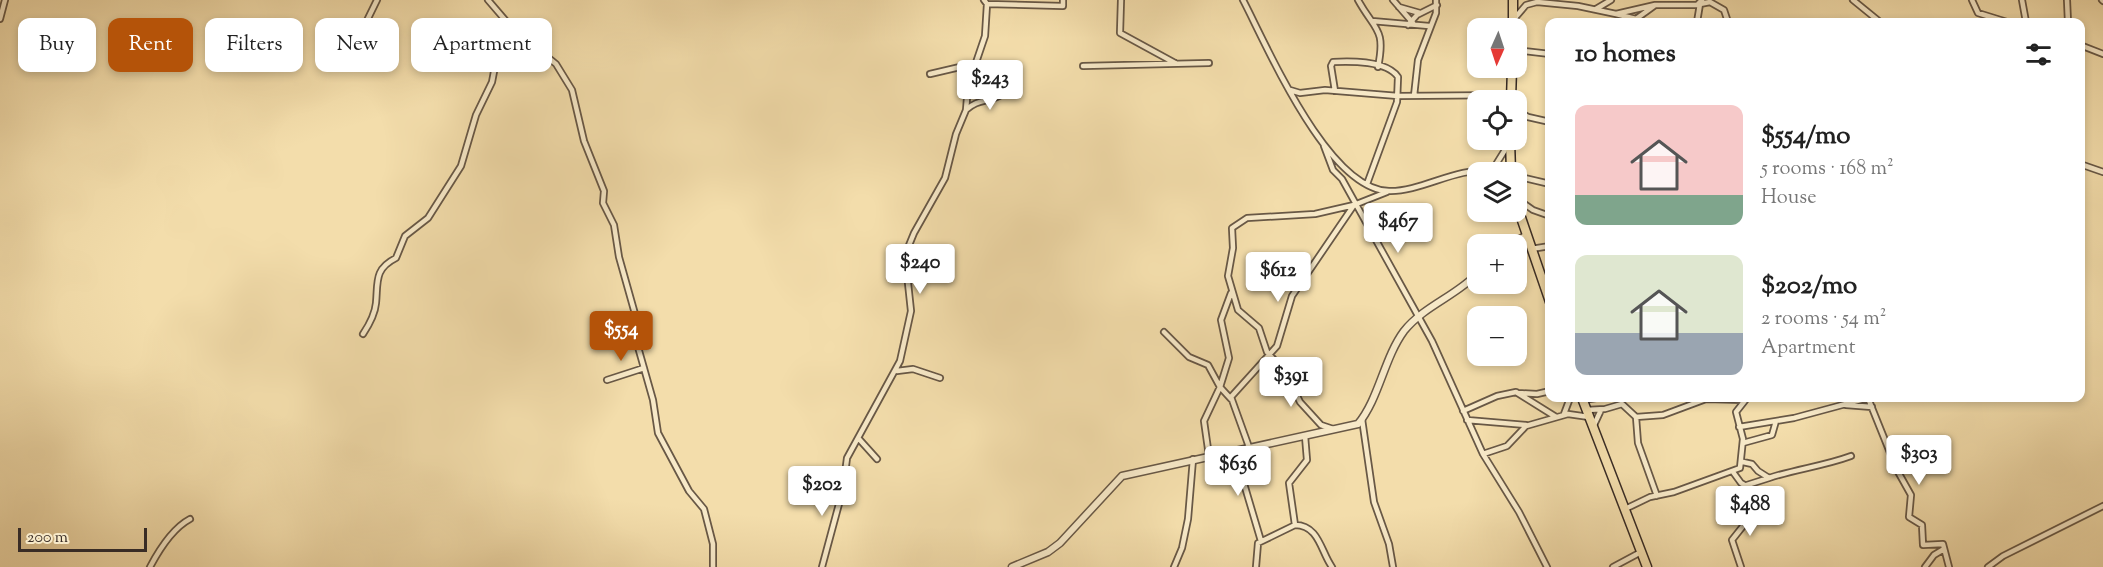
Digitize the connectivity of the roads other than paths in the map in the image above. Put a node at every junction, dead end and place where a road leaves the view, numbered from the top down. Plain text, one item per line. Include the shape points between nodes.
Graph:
1 (6, 0) edge
2 (377, 0) edge
3 (488, 0) edge
4 (1063, 0) edge
5 (1121, 0) edge
6 (1244, 0) edge
7 (1358, 0) edge
8 (1393, 0) edge
9 (1514, 0) edge
10 (1611, 0) edge
11 (1855, 0) edge
12 (1972, 0) edge
13 (2022, 0) edge
14 (2067, 0) edge
15 (984, 2) edge
16 (1437, 2) edge
17 (1662, 2) edge
18 (1701, 2) edge
19 (1655, 5) junction
20 (1400, 7) junction
21 (1596, 9) junction
22 (1420, 13) junction
23 (1617, 14) junction
24 (368, 18) edge
25 (503, 18) edge
26 (1514, 18) edge
27 (1515, 18) edge
28 (1632, 18) edge
29 (1637, 18) edge
30 (1699, 18) edge
31 (1727, 18) edge
32 (1875, 18) edge
33 (1993, 18) edge
34 (2025, 18) edge
35 (2068, 18) edge
36 (0, 19) edge
37 (1372, 21) junction
38 (1409, 23) junction
39 (1429, 26) junction
40 (2085, 47) edge
41 (1527, 51) edge
42 (1545, 53) edge
43 (2103, 54) edge
44 (552, 61) edge
45 (977, 63) junction
46 (1209, 63) dead end
47 (1178, 65) junction
48 (1083, 66) dead end
49 (1378, 67) junction
50 (494, 72) edge
51 (930, 74) dead end
52 (1290, 90) junction
53 (1335, 91) junction
54 (1001, 95) dead end
55 (1398, 96) junction
56 (1414, 96) junction
57 (1467, 97) edge
58 (966, 110) junction
59 (1527, 116) edge
60 (1545, 118) edge
61 (1540, 120) junction
62 (1545, 121) edge
63 (1324, 146) junction
64 (2085, 166) edge
65 (1344, 169) junction
66 (2102, 173) edge
67 (1467, 176) edge
68 (1527, 179) edge
69 (1545, 183) edge
70 (1367, 184) junction
71 (1346, 187) junction
72 (1389, 191) junction
73 (1355, 204) junction
74 (1527, 206) edge
75 (1545, 214) edge
76 (1527, 239) edge
77 (1545, 247) edge
78 (1531, 249) junction
79 (1467, 283) edge
80 (1545, 288) edge
81 (1232, 293) junction
82 (1418, 318) junction
83 (1164, 332) dead end
84 (363, 334) dead end
85 (1270, 356) junction
86 (644, 368) junction
87 (897, 371) junction
88 (940, 378) dead end
89 (607, 380) dead end
90 (1220, 387) junction
91 (1545, 392) edge
92 (1518, 393) junction
93 (1537, 394) junction
94 (1231, 399) junction
95 (1568, 402) edge
96 (1583, 402) edge
97 (1698, 402) edge
98 (1743, 402) edge
99 (1840, 402) edge
100 (1853, 402) edge
101 (1870, 402) edge
102 (1625, 404) joint
103 (1842, 405) junction
104 (1538, 407) junction
105 (1872, 407) junction
106 (1601, 410) junction
107 (1463, 411) junction
108 (1588, 413) junction
109 (1564, 414) junction
110 (1556, 417) junction
111 (1636, 417) junction
112 (1362, 419) junction
113 (1467, 420) junction
114 (1776, 421) junction
115 (1526, 426) junction
116 (1593, 427) junction
117 (1739, 427) junction
118 (1335, 429) junction
119 (1305, 436) junction
120 (859, 439) junction
121 (1743, 443) junction
122 (1249, 447) junction
123 (1234, 450) junction
124 (1483, 454) junction
125 (1209, 456) junction
126 (1851, 456) dead end
127 (877, 459) dead end
128 (1193, 459) junction
129 (1743, 462) junction
130 (1758, 471) junction
131 (1733, 472) junction
132 (1769, 478) junction
133 (1754, 483) junction
134 (1747, 485) junction
135 (1657, 496) junction
136 (1758, 506) junction
137 (2103, 506) edge
138 (1623, 510) junction
139 (190, 519) dead end
140 (1765, 519) dead end
141 (1295, 525) junction
142 (1261, 541) junction
143 (1944, 549) junction
144 (1641, 552) junction
145 (150, 567) edge
146 (713, 567) edge
147 (822, 567) edge
148 (1012, 567) edge
149 (1174, 567) edge
150 (1256, 567) edge
151 (1332, 567) edge
152 (1394, 567) edge
153 (1547, 567) edge
154 (1613, 567) edge
155 (1647, 567) edge
156 (1741, 567) edge
157 (1925, 567) edge
158 (1949, 567) edge
159 (1988, 567) edge

1 - 36 street
2 - 24 street
3 - 25 street
4 - 15 street via 1063,6
5 - 47 street via 1119,33
6 - 52 street
7 - 37 street
8 - 20 street
9 - 26 highway
10 - 21 street
11 - 32 street
12 - 33 street via 1982,15
13 - 34 street
14 - 35 street
15 - 45 street via 986,36
16 - 22 street
16 - 39 street
17 - 18 street
17 - 19 street
18 - 30 street
18 - 31 street via 1717,4
19 - 23 street
19 - 29 street
20 - 22 street
20 - 38 street
21 - 23 street
21 - 27 street via 1537,2 1526,5
22 - 38 street
23 - 28 street
37 - 38 street
37 - 49 street via 1382,43
38 - 39 street
39 - 56 street via 1418,60
40 - 43 street
41 - 42 street
44 - 86 street via 572,90 584,141 604,191 603,203 614,225
45 - 51 street
45 - 58 street via 968,86
46 - 47 street
47 - 48 street
49 - 53 street via 1333,62
49 - 55 street via 1396,74
50 - 84 street via 461,166 428,218 405,236 396,258 385,263 377,275 374,314
52 - 53 street
52 - 63 street
53 - 55 street
54 - 58 street via 981,100
55 - 56 street
55 - 70 street
56 - 57 street
58 - 87 street via 945,178 905,255 911,310
59 - 61 street
60 - 61 street
61 - 62 street
63 - 65 street
63 - 71 street via 1333,170
64 - 66 street
65 - 70 street
65 - 71 street
67 - 72 street
68 - 69 street
70 - 72 street
71 - 73 street
72 - 73 street
73 - 81 street via 1315,214 1247,218 1234,225 1228,276
73 - 82 street
73 - 85 street via 1292,296 1280,341
74 - 75 street
76 - 78 highway
77 - 78 street
78 - 80 highway
79 - 82 street
81 - 85 street via 1240,313 1262,333
81 - 90 street via 1221,320 1229,353
82 - 107 street
82 - 112 street via 1398,341
83 - 90 street via 1189,357 1208,364
85 - 94 street
85 - 118 street via 1286,373 1300,402 1317,422
86 - 89 street
86 - 146 street via 661,441 689,491 704,509 713,544
87 - 88 street via 913,369
87 - 120 street
90 - 94 street
90 - 125 street via 1205,417
91 - 93 street
92 - 93 street
92 - 104 street
92 - 107 street via 1497,396
93 - 104 street
94 - 122 street
95 - 109 street
96 - 108 highway
97 - 111 street via 1662,415
98 - 117 street via 1736,412
99 - 103 street
100 - 103 street
101 - 105 street
102 - 106 street
102 - 111 street
103 - 105 street
103 - 114 street
104 - 110 street
105 - 143 street via 1896,470 1911,495 1909,517 1922,525 1923,546 1942,544
106 - 108 street
106 - 116 street
107 - 113 street
108 - 109 street
108 - 116 highway
109 - 110 street
110 - 115 street
111 - 135 street via 1638,443
112 - 118 street via 1352,426
112 - 152 street via 1374,502
113 - 115 street
113 - 124 street
114 - 117 street
114 - 121 street via 1772,435
115 - 124 street via 1507,446
116 - 138 highway
117 - 121 street
118 - 119 street
119 - 122 street
119 - 141 street via 1307,459 1289,483
120 - 127 street
120 - 147 street via 847,458 843,489
121 - 129 street
122 - 123 street
123 - 125 street
123 - 142 street
124 - 153 street
125 - 128 street
126 - 132 street
128 - 148 street via 1122,476 1060,543
128 - 149 street via 1188,519
129 - 130 street
129 - 131 street
130 - 132 street
130 - 133 street
131 - 134 street via 1740,483
131 - 135 street
132 - 133 street
133 - 134 street
134 - 136 street
135 - 138 street
136 - 140 street
136 - 156 street via 1732,540
137 - 159 street
138 - 144 highway
139 - 145 street via 160,549
141 - 142 street
141 - 151 street via 1303,526 1321,543
142 - 150 street via 1257,545
143 - 157 street
143 - 158 street
144 - 154 street
144 - 155 highway

